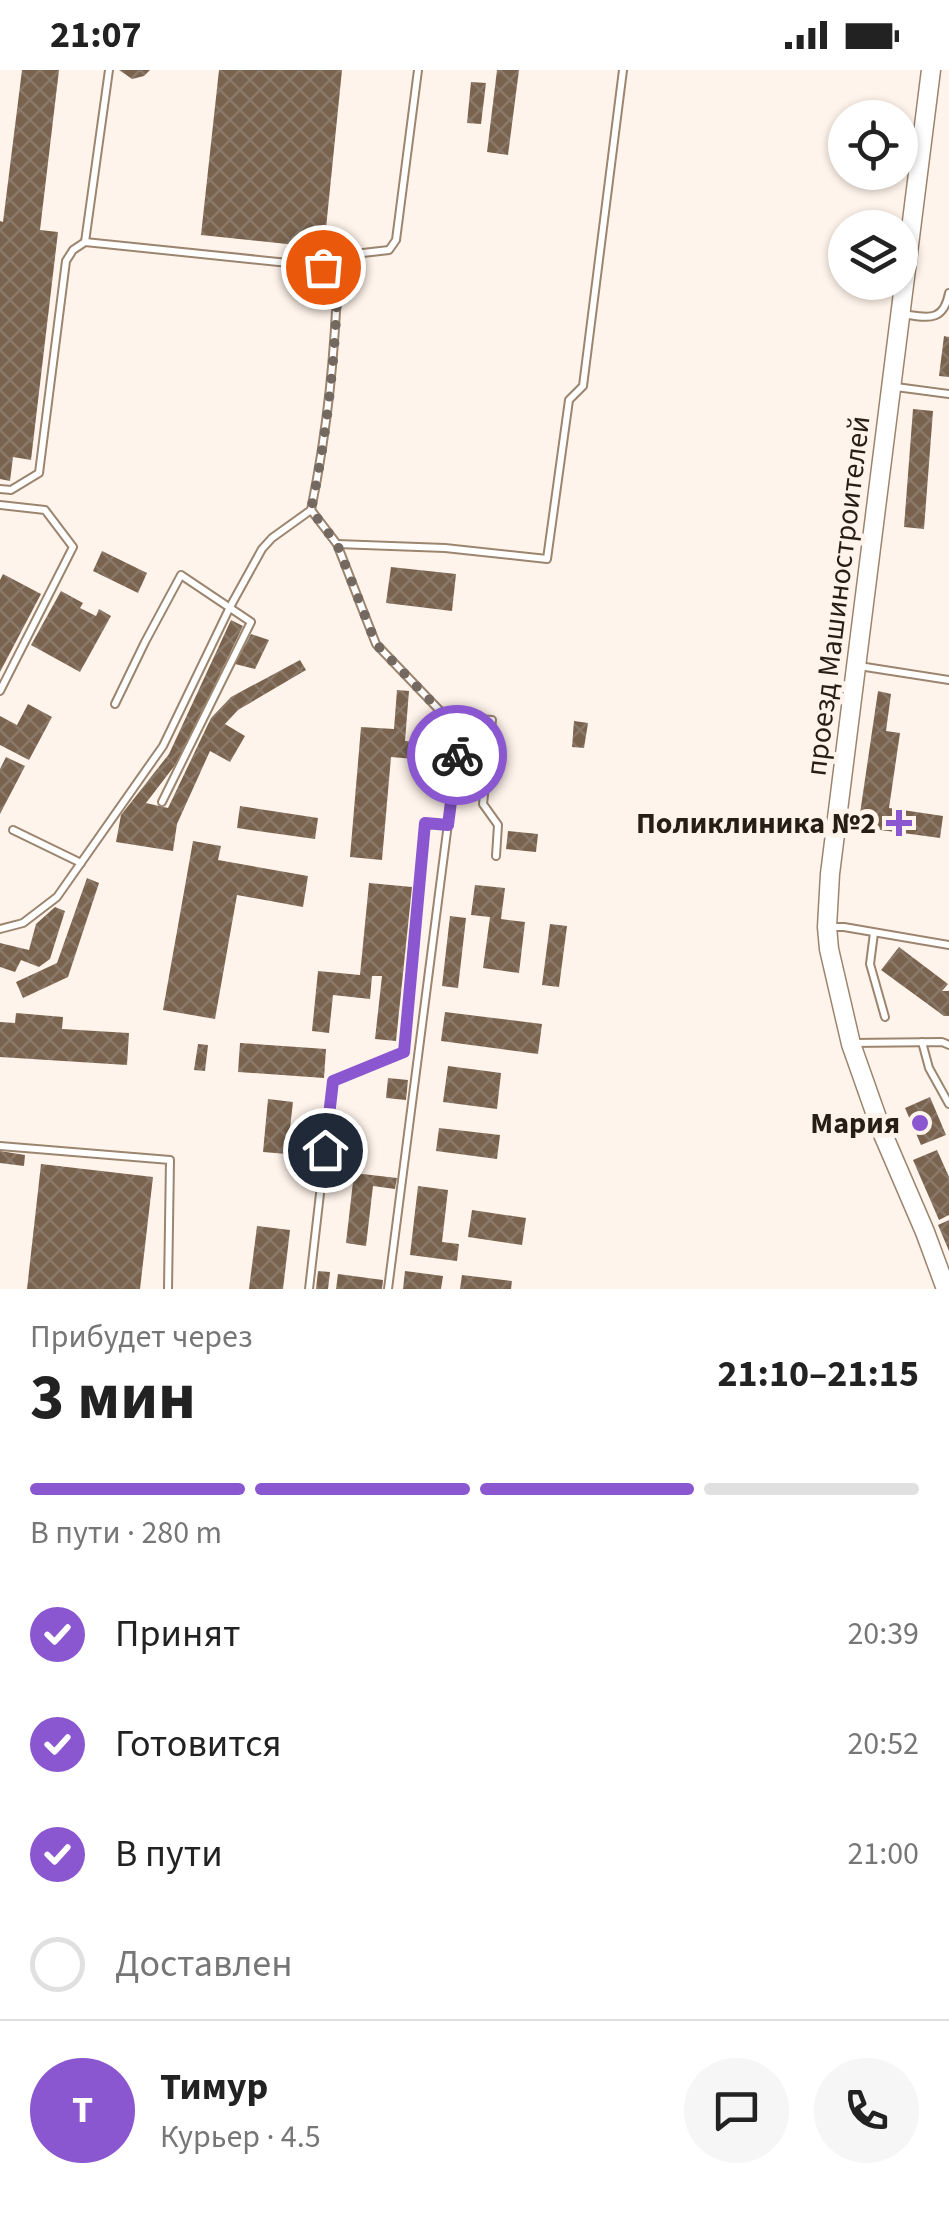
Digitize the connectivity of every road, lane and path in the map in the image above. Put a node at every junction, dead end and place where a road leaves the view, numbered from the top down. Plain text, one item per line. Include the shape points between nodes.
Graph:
1 (109, 70) edge
2 (418, 70) edge
3 (623, 70) edge
4 (920, 70) edge
5 (931, 70) edge
6 (902, 210) edge
7 (85, 242) junction
8 (338, 268) junction
9 (949, 294) edge
10 (892, 300) edge
11 (900, 314) junction
12 (886, 385) junction
13 (949, 394) edge
14 (0, 489) edge
15 (0, 505) edge
16 (311, 510) junction
17 (337, 544) junction
18 (230, 607) junction
19 (852, 665) junction
20 (949, 680) edge
21 (0, 691) edge
22 (115, 704) dead end
23 (445, 716) junction
24 (162, 802) dead end
25 (448, 825) junction
26 (13, 830) dead end
27 (496, 856) dead end
28 (81, 863) junction
29 (827, 927) junction
30 (0, 929) edge
31 (874, 933) junction
32 (949, 944) edge
33 (885, 1017) dead end
34 (922, 1042) junction
35 (851, 1044) junction
36 (949, 1045) edge
37 (949, 1104) edge
38 (0, 1146) edge
39 (168, 1289) edge
40 (308, 1289) edge
41 (388, 1289) edge
42 (934, 1289) edge
43 (946, 1289) edge

1 - 7 lane
2 - 8 lane via 396,240 389,250 354,254
3 - 17 lane via 583,386 569,400 547,559
4 - 6 main road
5 - 11 main road, проезд Машиностроителей
7 - 8 lane
7 - 14 lane via 66,261 39,474
8 - 16 lane via 332,390
9 - 11 lane via 937,315
10 - 12 main road, проезд Машиностроителей
11 - 12 main road, проезд Машиностроителей
12 - 13 lane
12 - 19 main road, проезд Машиностроителей
15 - 21 lane via 44,510 73,547
16 - 17 lane
16 - 18 lane via 262,549
17 - 23 lane via 376,644
18 - 22 lane via 182,576
18 - 24 lane via 250,622
18 - 28 lane via 164,746
19 - 20 lane
19 - 29 main road, проезд Машиностроителей
19 - 42 main road, проезд Машиностроителей via 820,874 817,945 864,1120
23 - 25 lane via 458,746
23 - 27 lane via 492,720 483,804 498,825
25 - 40 lane via 425,823 404,1052 333,1081
25 - 41 lane
26 - 28 lane
28 - 30 lane via 57,897 24,923
29 - 31 lane
29 - 35 main road, проезд Машиностроителей
31 - 32 lane
31 - 33 lane via 870,964
34 - 35 lane
34 - 36 lane
34 - 37 lane
35 - 43 main road, проезд Машиностроителей
38 - 39 lane via 170,1160

